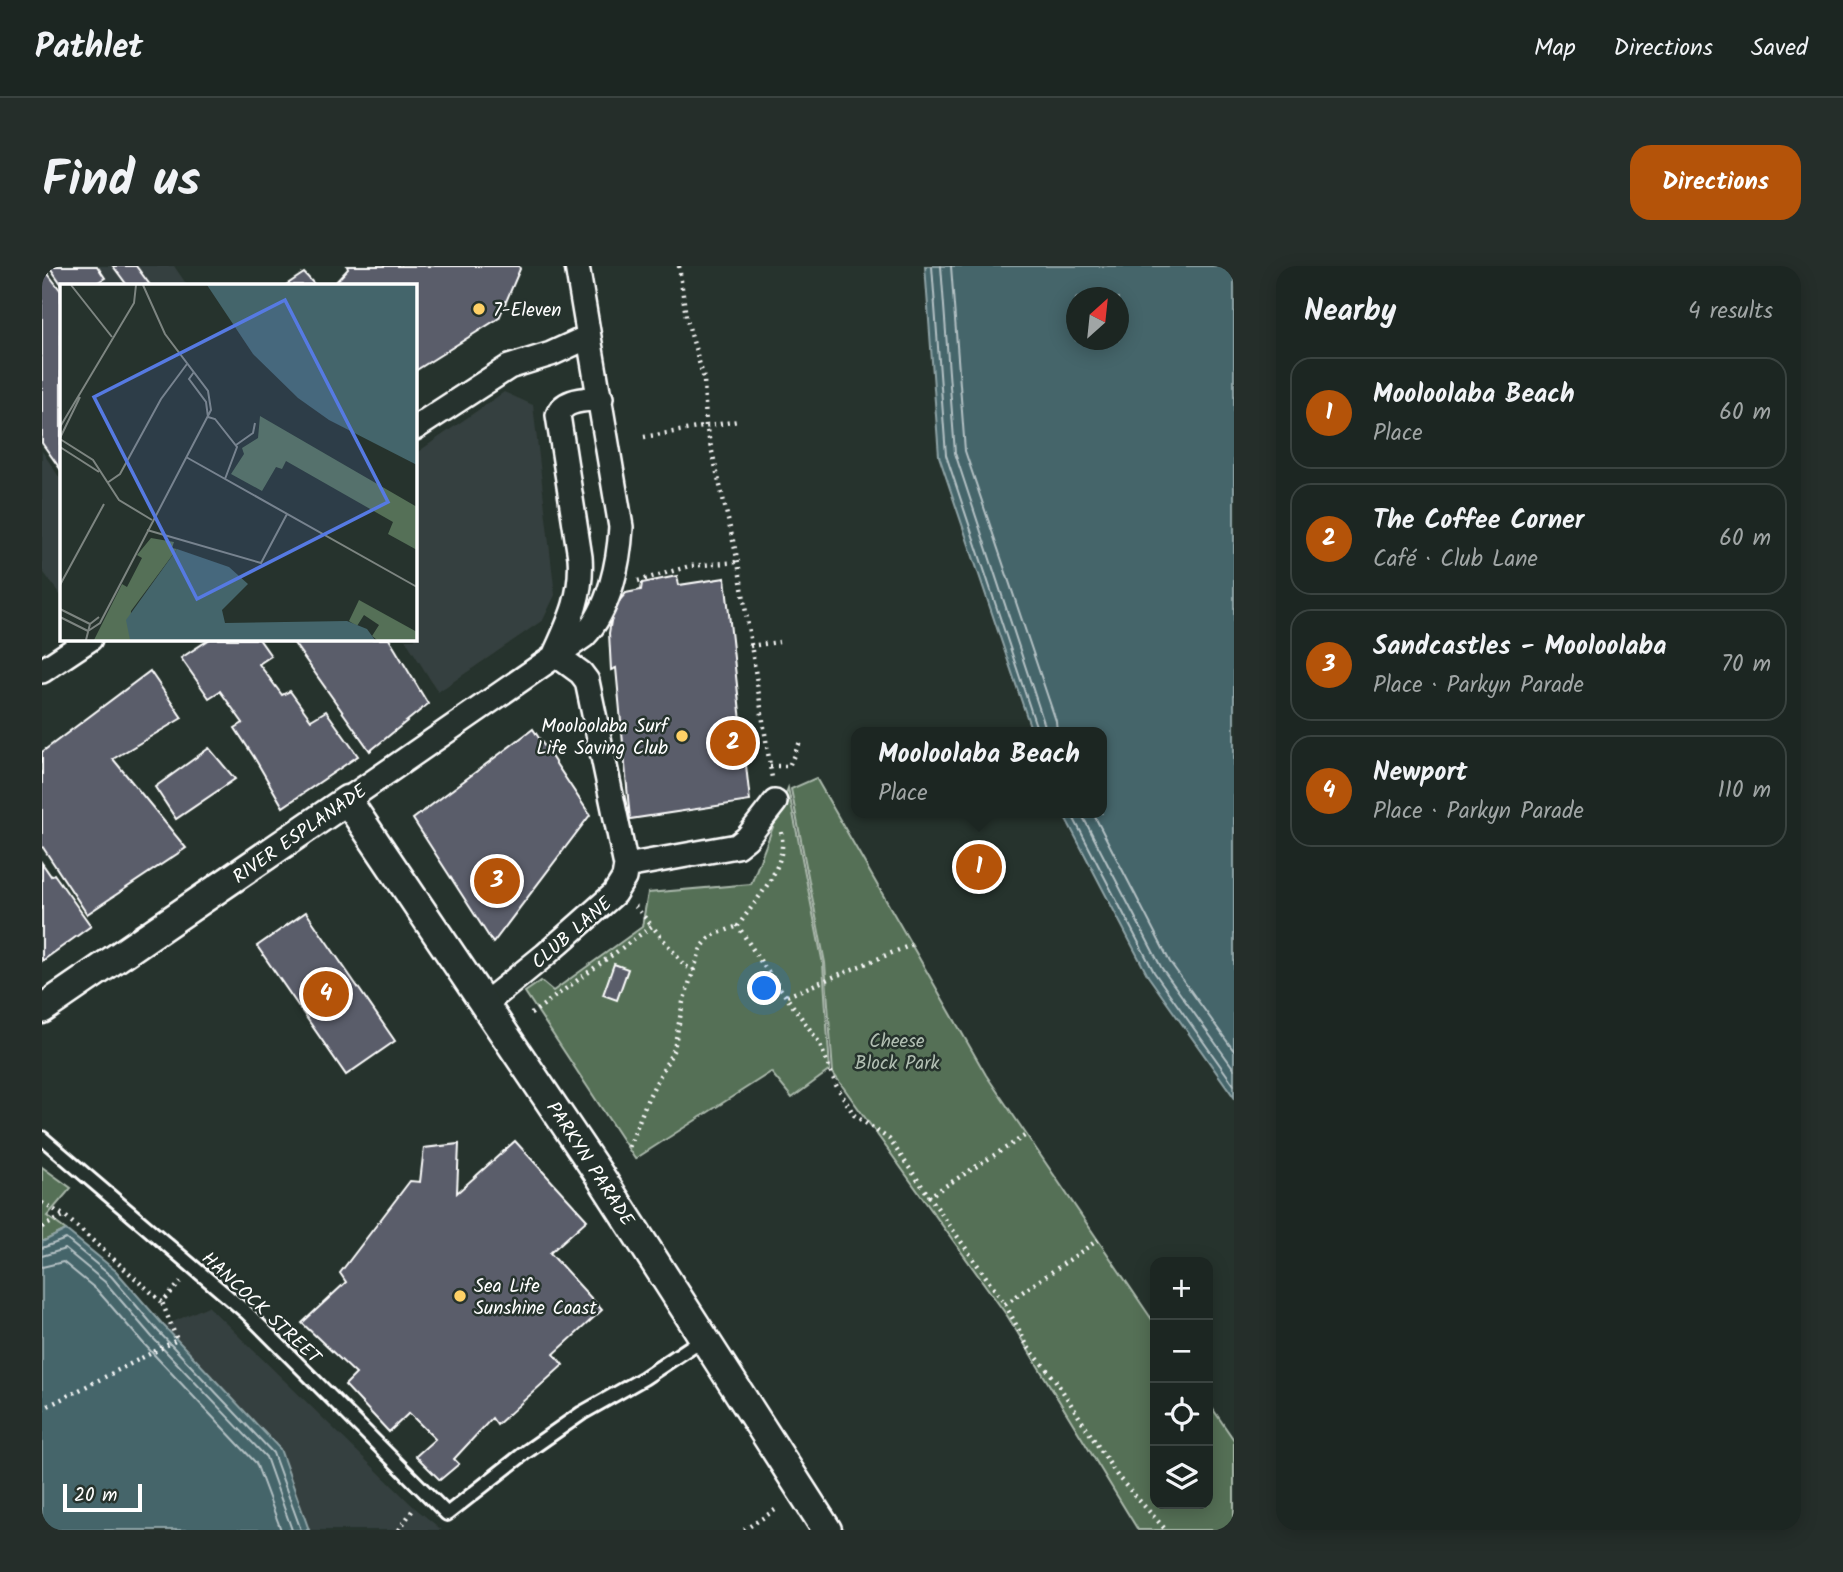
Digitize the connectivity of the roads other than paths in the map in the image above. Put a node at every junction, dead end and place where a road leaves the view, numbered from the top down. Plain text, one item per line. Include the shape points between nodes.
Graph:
1 (577, 266) edge
2 (588, 337) junction
3 (601, 398) junction
4 (416, 427) edge
5 (88, 640) edge
6 (555, 654) junction
7 (42, 671) edge
8 (347, 800) junction
9 (775, 802) road end
10 (626, 866) junction
11 (486, 1003) junction
12 (42, 1009) edge
13 (42, 1138) edge
14 (704, 1338) junction
15 (827, 1530) edge

1 - 2 street, RIVER ESPLANADE
2 - 3 street, RIVER ESPLANADE
2 - 4 street via 509,367
3 - 6 street, RIVER ESPLANADE via 621,519 619,552 609,591 591,629
3 - 6 street via 567,404 558,415 581,576 576,606
5 - 7 street
6 - 8 street, RIVER ESPLANADE
6 - 10 street via 587,681
8 - 11 street, PARKYN PARADE
8 - 12 street, RIVER ESPLANADE
9 - 10 street via 737,846
10 - 11 street, CLUB LANE via 614,894
11 - 14 street, PARKYN PARADE
13 - 14 lane, HANCOCK STREET via 247,1313 447,1514 582,1413
14 - 15 street, PARKYN PARADE

